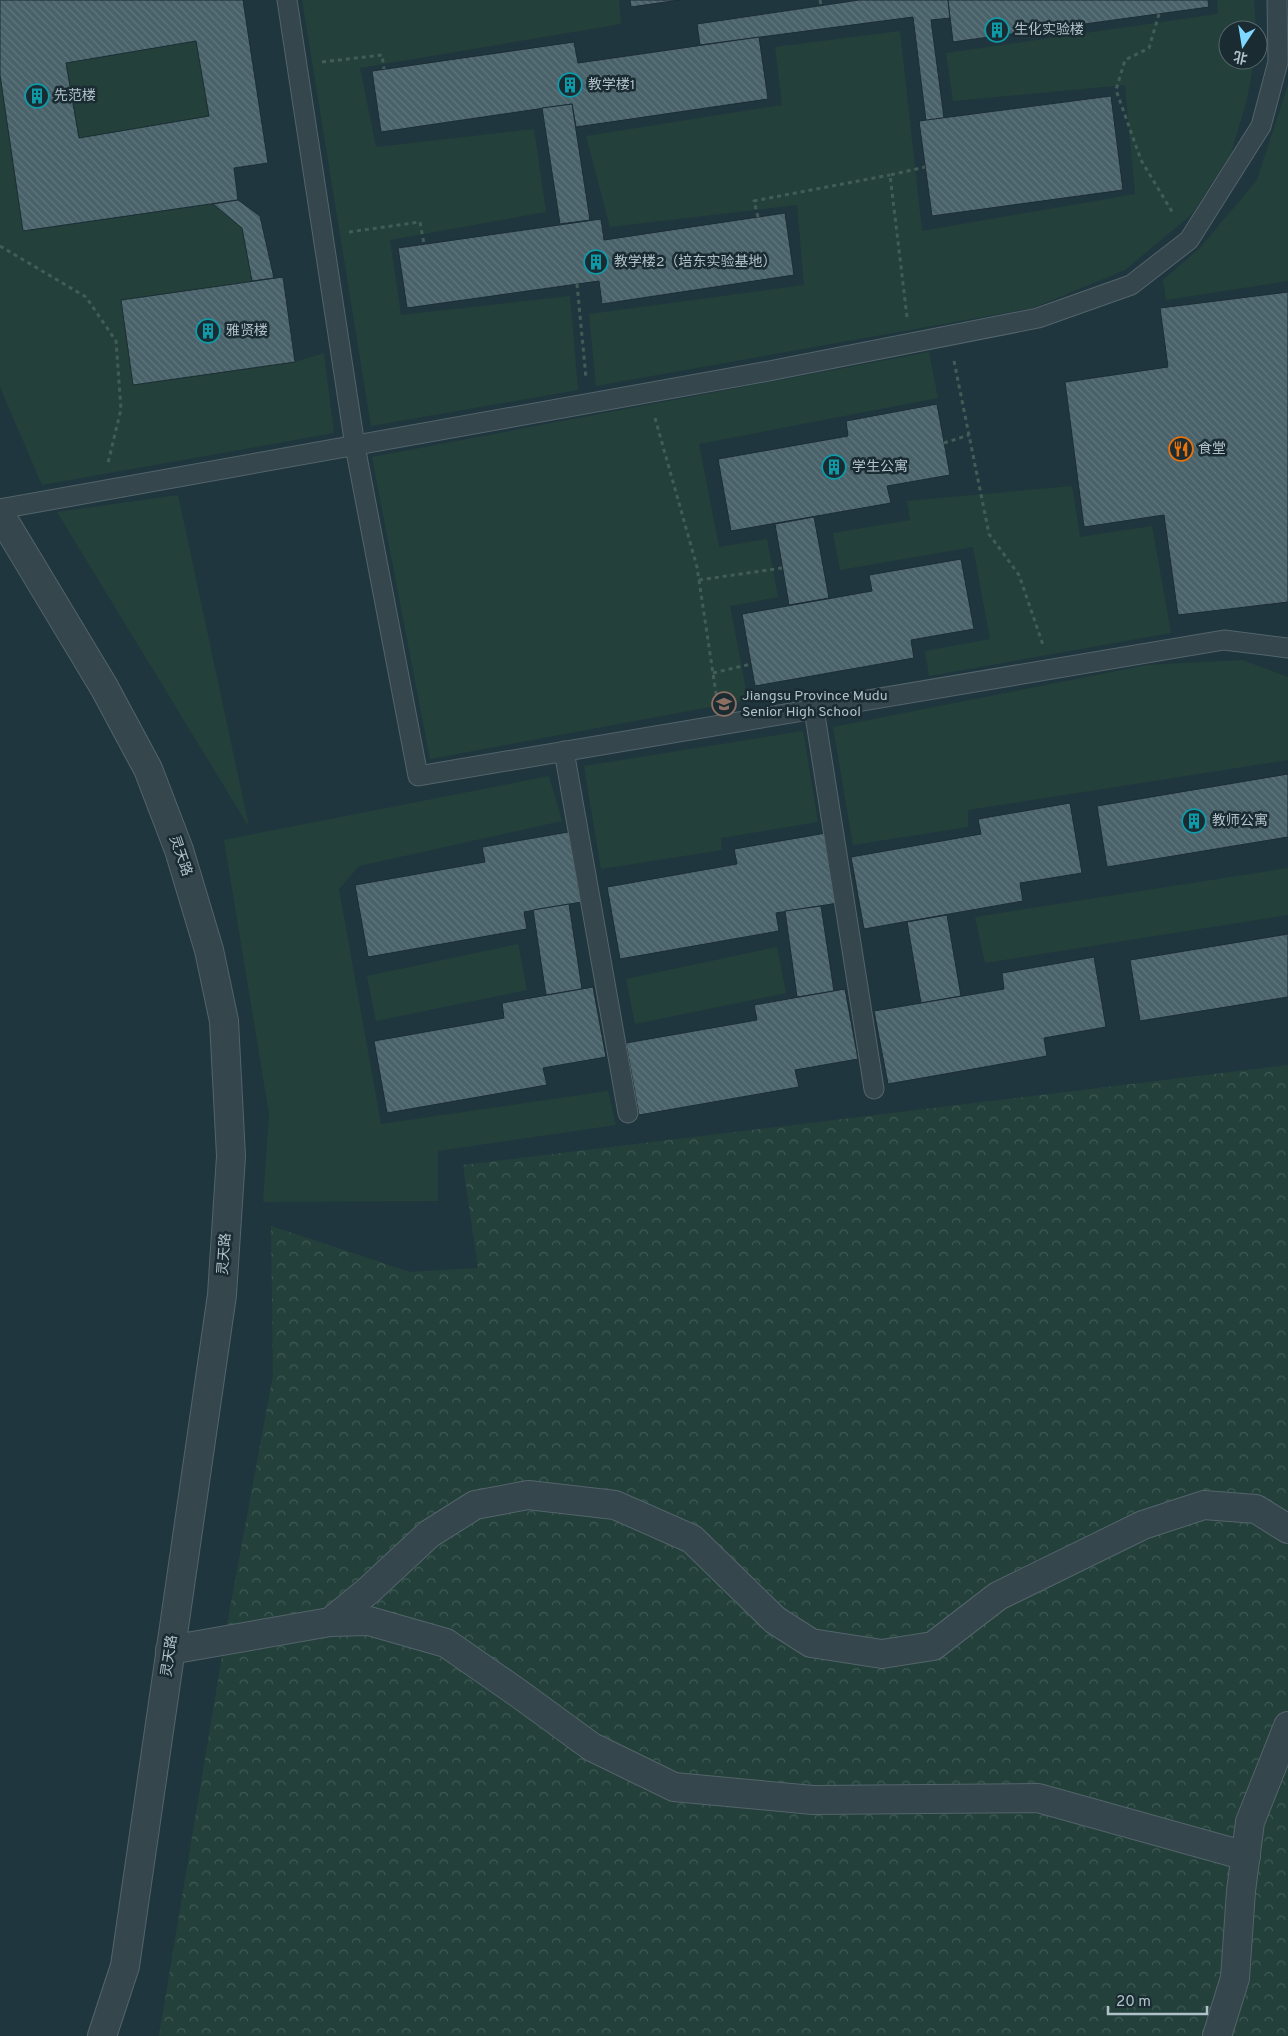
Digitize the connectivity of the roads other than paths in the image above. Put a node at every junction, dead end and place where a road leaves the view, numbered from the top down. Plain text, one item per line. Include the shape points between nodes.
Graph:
1 (287, 0) edge
2 (1277, 0) edge
3 (356, 446) junction
4 (0, 509) edge
5 (0, 514) edge
6 (1288, 648) edge
7 (814, 709) junction
8 (564, 751) junction
9 (874, 1089) dead end
10 (628, 1113) dead end
11 (1288, 1529) edge
12 (330, 1622) junction
13 (170, 1650) junction
14 (1288, 1726) edge
15 (1246, 1856) junction
16 (102, 2036) edge
17 (1217, 2036) edge

1 - 3 lane
2 - 3 lane via 1278,62 1261,126 1190,240 1131,285 1038,318 648,394
3 - 4 lane
3 - 8 lane via 418,776
5 - 13 street, 灵天路 via 104,687 148,769 182,859 209,950 224,1021 231,1156 222,1294
6 - 7 lane via 1224,640
7 - 8 lane
7 - 9 lane
8 - 10 lane
11 - 12 street via 1256,1509 1204,1506 1143,1525 998,1596 933,1646 882,1654 811,1643 775,1620 692,1539 615,1505 528,1494 475,1505 429,1534
12 - 13 street
12 - 15 street via 370,1621 446,1643 592,1747 674,1788 813,1800 1038,1798
13 - 16 street, 灵天路 via 125,1966
14 - 15 street via 1250,1822
15 - 17 street via 1236,1978

